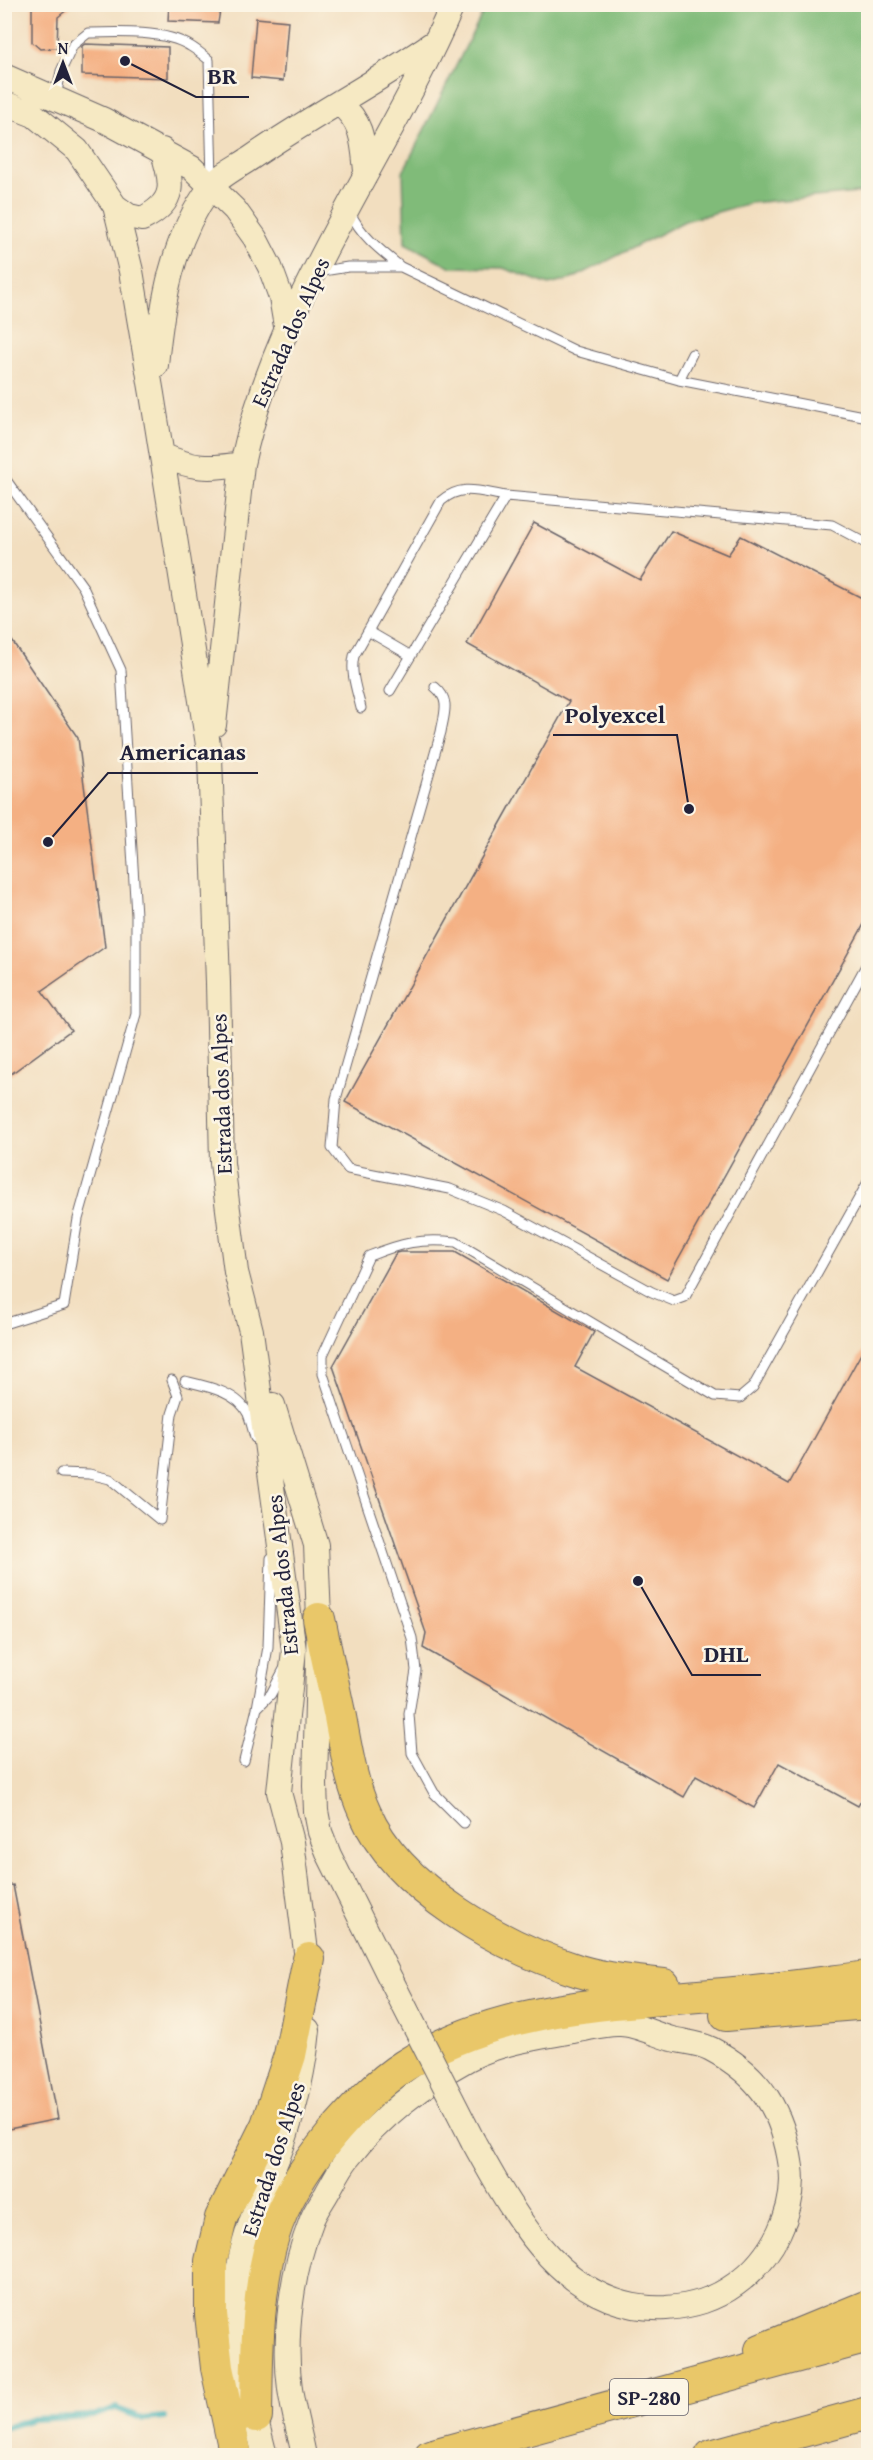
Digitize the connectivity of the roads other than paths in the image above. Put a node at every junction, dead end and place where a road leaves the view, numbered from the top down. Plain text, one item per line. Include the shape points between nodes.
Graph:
1 (453, 4) edge
2 (438, 40) junction
3 (4, 76) edge
4 (56, 99) junction
5 (4, 103) edge
6 (340, 104) junction
7 (162, 150) junction
8 (366, 171) junction
9 (212, 186) junction
10 (115, 206) junction
11 (348, 206) junction
12 (401, 267) junction
13 (315, 272) junction
14 (286, 332) junction
15 (692, 354) dead end
16 (679, 380) junction
17 (152, 394) junction
18 (868, 417) edge
19 (162, 455) junction
20 (242, 464) junction
21 (4, 477) edge
22 (506, 496) junction
23 (868, 544) edge
24 (368, 631) junction
25 (411, 657) junction
26 (435, 687) dead end
27 (390, 692) dead end
28 (362, 708) dead end
29 (210, 757) junction
30 (868, 962) edge
31 (868, 1182) edge
32 (4, 1324) edge
33 (251, 1331) junction
34 (172, 1380) dead end
35 (185, 1381) dead end
36 (61, 1473) dead end
37 (319, 1619) junction
38 (294, 1650) junction
39 (257, 1707) junction
40 (244, 1761) dead end
41 (464, 1823) dead end
42 (309, 1959) junction
43 (859, 1975) edge
44 (739, 1993) junction
45 (868, 2003) edge
46 (621, 2023) junction
47 (868, 2306) edge
48 (868, 2337) edge
49 (649, 2397) junction
50 (868, 2413) edge
51 (255, 2416) junction
52 (236, 2456) edge
53 (265, 2456) edge
54 (304, 2456) edge
55 (430, 2456) edge
56 (711, 2456) edge

1 - 2 main road, Estrada dos Alpes
2 - 6 main road
2 - 8 main road, Estrada dos Alpes
3 - 4 main road
4 - 7 main road
4 - 9 lane via 61,71 73,45 88,33 146,34 189,45 209,60
5 - 10 main road via 34,114 77,150
6 - 8 main road via 350,112 362,133
6 - 9 main road via 275,141
7 - 9 main road
7 - 10 main road via 170,175 165,204 142,219
8 - 11 main road, Estrada dos Alpes
9 - 14 main road via 235,210 260,248 281,297
9 - 17 main road via 189,220 177,251 167,287
10 - 17 main road, Estrada dos Alpes via 131,271
11 - 12 lane via 359,228 376,248
11 - 13 main road, Estrada dos Alpes
12 - 13 lane via 348,267
12 - 16 lane via 576,351
13 - 14 main road, Estrada dos Alpes
14 - 20 main road, Estrada dos Alpes via 250,424
15 - 16 lane
16 - 18 lane
17 - 19 main road, Estrada dos Alpes
19 - 20 main road via 184,465 216,468
19 - 29 main road, Estrada dos Alpes
20 - 29 main road, Estrada dos Alpes
21 - 32 lane via 83,586 121,670 136,915 136,1014 78,1219 64,1305
22 - 23 lane via 832,525
22 - 24 lane via 465,489 451,492 441,501
22 - 25 lane
24 - 25 lane
24 - 28 lane via 352,665
25 - 27 lane
26 - 30 lane via 444,694 446,705 441,732 336,1099 332,1148 348,1169 450,1188 504,1211 652,1292 674,1301 685,1297
29 - 33 main road, Estrada dos Alpes via 222,1163 236,1272
31 - 41 lane via 753,1388 740,1398 716,1396 456,1242 403,1242 369,1256 323,1355 323,1374 412,1638 416,1670 409,1714 412,1754 434,1793
33 - 37 main road via 316,1545
33 - 38 main road, Estrada dos Alpes
34 - 36 lane via 178,1396 172,1414 160,1520 110,1479
35 - 39 lane via 234,1398 247,1412 257,1444 268,1500 271,1552 267,1647
37 - 44 highway via 346,1755 365,1814 386,1848 413,1878 496,1937 536,1956 621,1981
37 - 46 main road, bridge via 316,1811 320,1832 473,2141 530,2234 573,2279 596,2295 633,2306 690,2306 714,2298 748,2274 776,2238 789,2207 792,2175 786,2137 773,2104 746,2072 709,2048
38 - 39 lane via 271,1694
38 - 42 main road, Estrada dos Alpes via 279,1792 292,1842
39 - 40 lane
42 - 51 main road, Estrada dos Alpes via 310,2008 297,2102 249,2228 239,2267 236,2316 242,2365
42 - 52 highway via 290,2055 267,2125 221,2218 211,2262 217,2368
43 - 44 highway
44 - 51 highway via 545,2011 465,2035 404,2066 354,2109 319,2150 293,2192 274,2234 261,2299
45 - 46 highway
46 - 54 main road via 526,2039 470,2058 381,2122 348,2158 311,2221 294,2284 287,2341 290,2389
47 - 49 highway
48 - 49 highway, SP-280
49 - 55 highway, SP-280
50 - 56 highway
51 - 53 main road, Estrada dos Alpes

